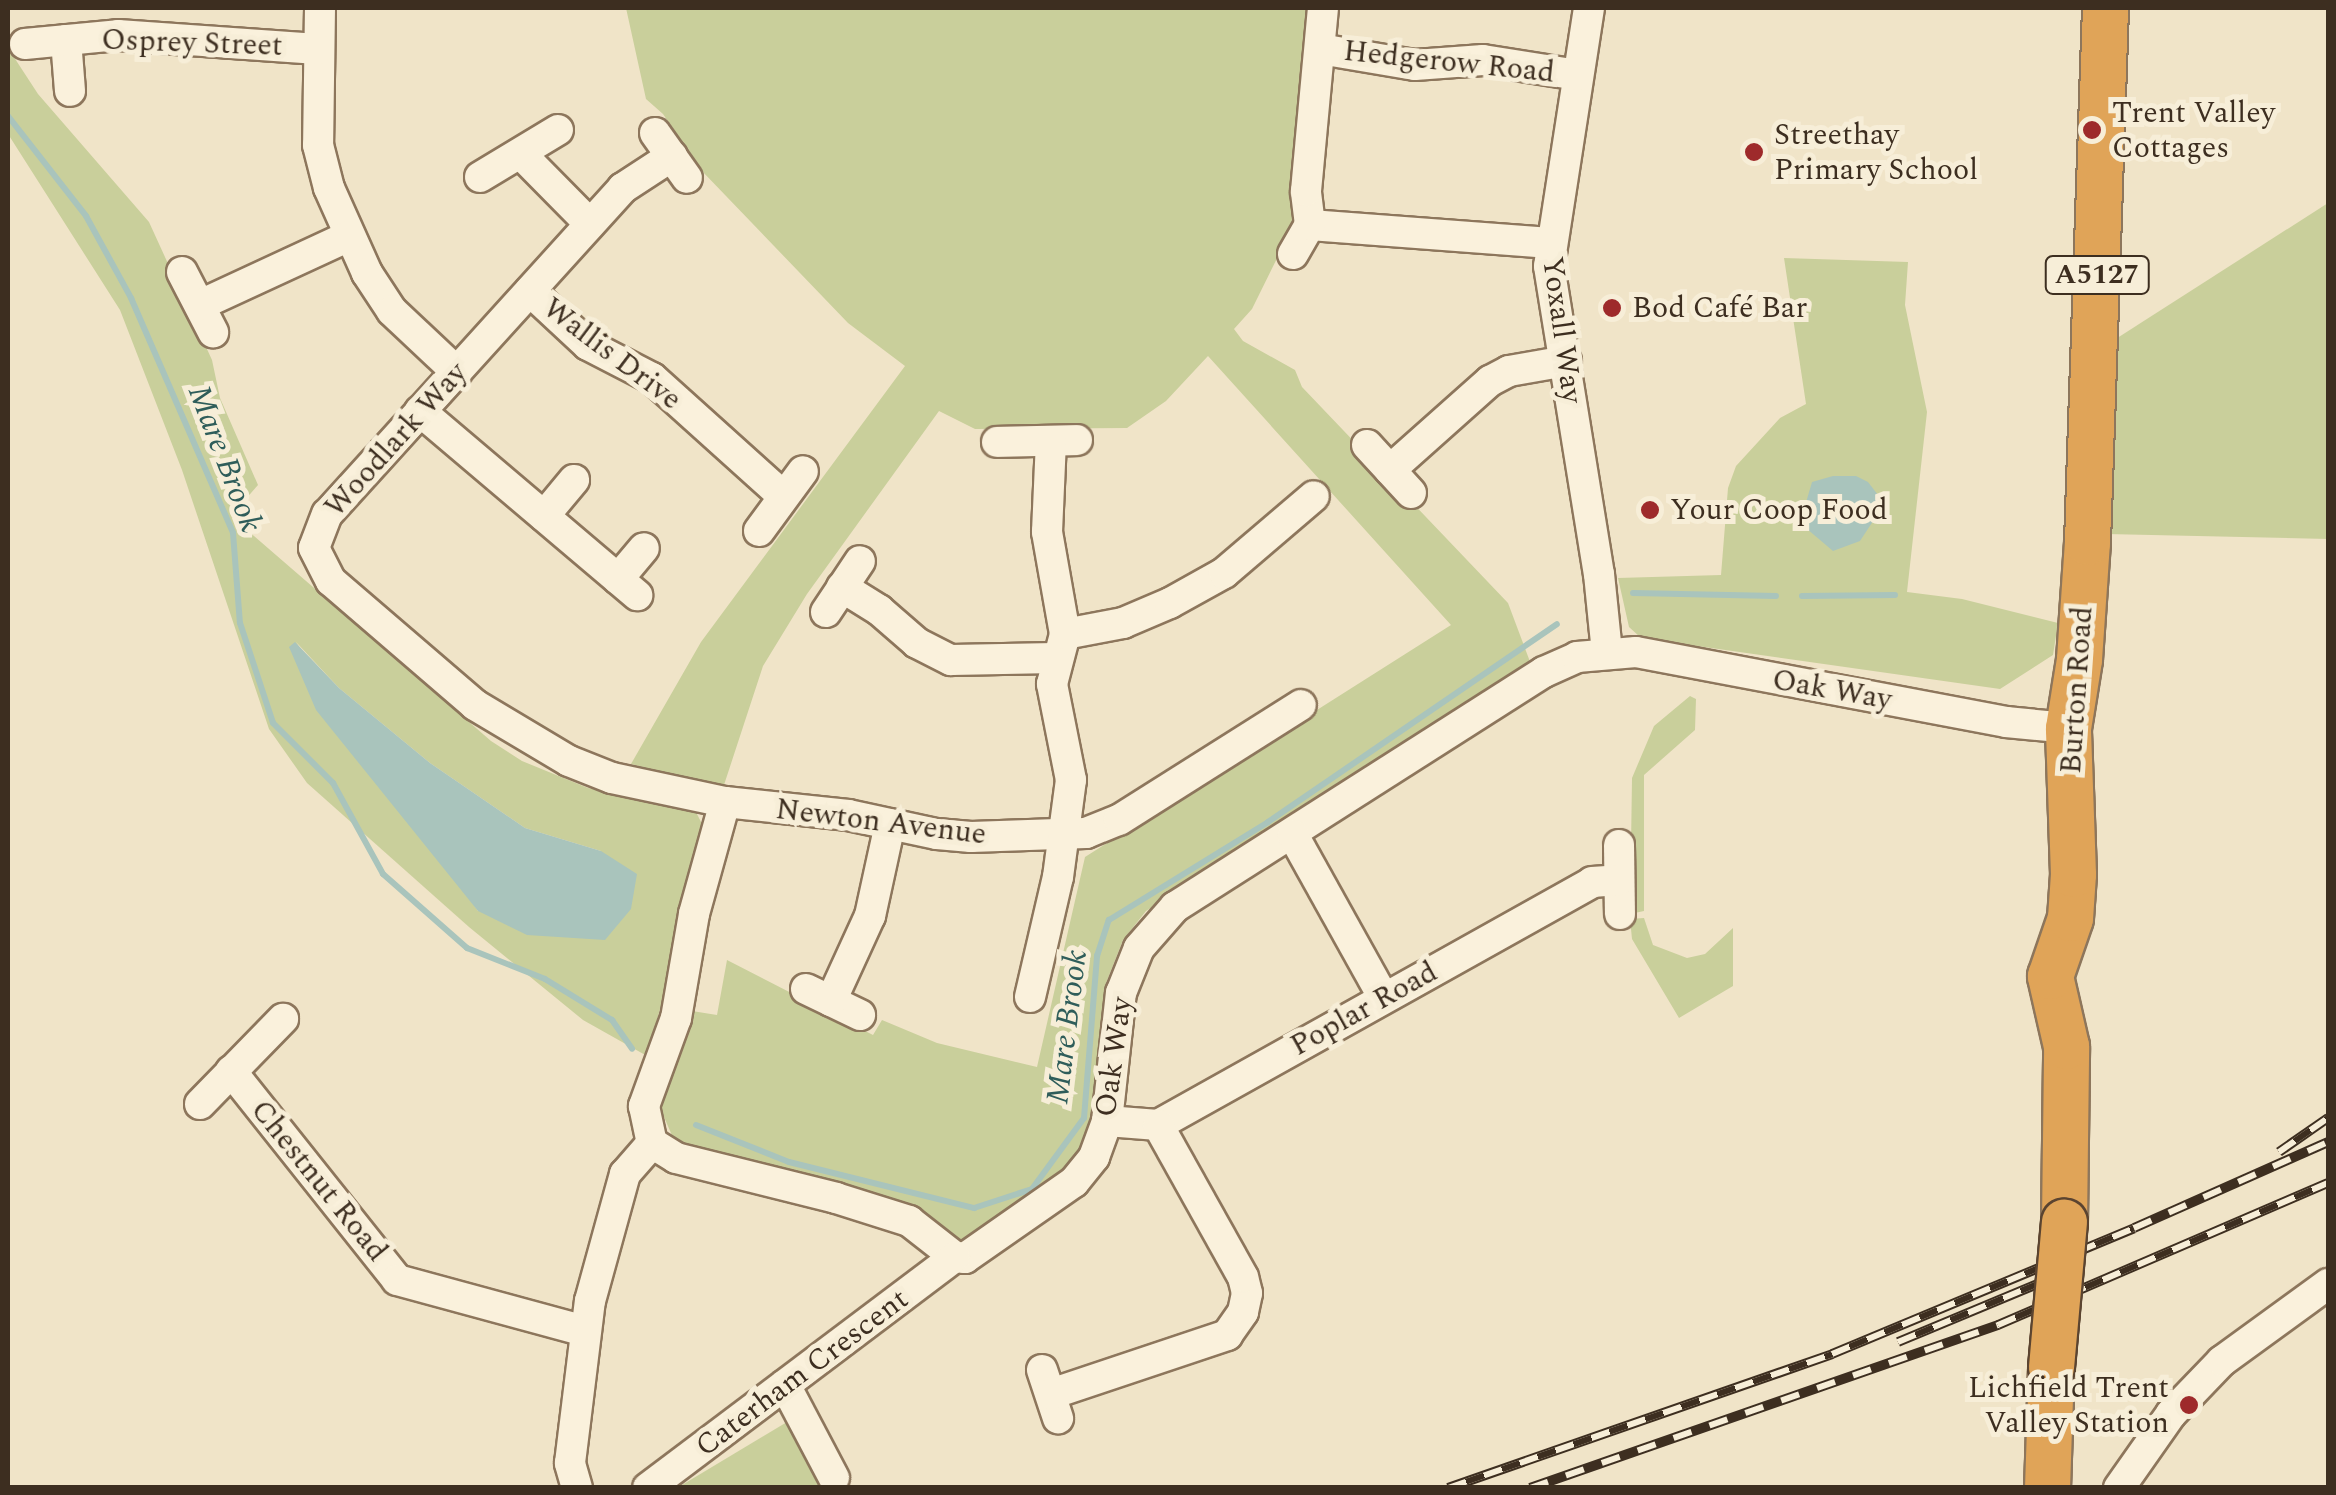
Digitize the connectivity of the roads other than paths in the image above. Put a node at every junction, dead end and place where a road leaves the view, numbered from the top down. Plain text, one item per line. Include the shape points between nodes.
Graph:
1 (320, 8) edge
2 (1323, 8) edge
3 (1589, 8) edge
4 (2105, 8) edge
5 (117, 21) edge
6 (66, 40) junction
7 (25, 44) dead end
8 (318, 49) junction
9 (1320, 49) junction
10 (1578, 75) junction
11 (70, 91) dead end
12 (558, 130) dead end
13 (522, 154) junction
14 (671, 156) dead end
15 (480, 176) dead end
16 (590, 224) junction
17 (1310, 225) junction
18 (349, 236) junction
19 (1550, 243) junction
20 (1293, 254) dead end
21 (182, 272) dead end
22 (530, 291) junction
23 (1566, 361) junction
24 (456, 372) junction
25 (420, 411) junction
26 (997, 442) dead end
27 (1366, 445) dead end
28 (1390, 470) junction
29 (804, 471) dead end
30 (574, 480) dead end
31 (1411, 494) dead end
32 (784, 496) junction
33 (1314, 496) dead end
34 (544, 516) junction
35 (759, 531) dead end
36 (644, 548) dead end
37 (860, 561) dead end
38 (1060, 646) junction
39 (1607, 653) junction
40 (1300, 704) dead end
41 (2068, 728) junction
42 (726, 802) junction
43 (890, 824) junction
44 (1293, 835) junction
45 (1064, 836) junction
46 (1619, 845) dead end
47 (1619, 880) junction
48 (1620, 914) dead end
49 (1030, 997) dead end
50 (1383, 998) junction
51 (860, 1015) dead end
52 (283, 1019) dead end
53 (231, 1071) junction
54 (200, 1104) dead end
55 (1107, 1122) junction
56 (1158, 1125) junction
57 (652, 1143) junction
58 (955, 1257) junction
59 (2328, 1284) edge
60 (585, 1331) junction
61 (785, 1385) junction
62 (1051, 1394) dead end
63 (834, 1478) dead end
64 (577, 1488) edge
65 (648, 1488) edge
66 (2047, 1488) edge
67 (2120, 1488) edge

1 - 8 street
2 - 9 street
3 - 10 street, Yoxall Way
4 - 41 highway, Burton Road / A5127 via 2088,542
5 - 6 street, Osprey Street
5 - 8 street, Osprey Street
6 - 7 street, Osprey Street
6 - 11 street, Osprey Street
8 - 18 street via 318,145
9 - 10 street, Hedgerow Road via 1415,65 1483,60
9 - 17 street via 1306,191
10 - 19 street, Yoxall Way
12 - 13 street
13 - 15 street
13 - 16 street
14 - 16 street, Woodlark Way via 623,188
16 - 22 street, Woodlark Way
17 - 19 street
17 - 20 street
18 - 21 street via 206,318
18 - 24 street via 392,310
19 - 23 street, Yoxall Way
22 - 24 street, Woodlark Way
22 - 32 street, Wallis Drive via 588,344 652,378
23 - 28 street via 1490,381
23 - 39 street, Yoxall Way
24 - 25 street, Woodlark Way
25 - 34 street
25 - 42 street, Woodlark Way via 327,514 314,548 331,581 475,704 523,736 612,778
26 - 38 street via 1064,441 1047,532
27 - 28 street
28 - 31 street
29 - 32 street
30 - 34 street
32 - 35 street
33 - 38 street via 1224,573 1170,603
34 - 36 street via 628,587
37 - 38 street via 834,599 879,610 917,643 951,660
38 - 45 street via 1052,684 1071,780
39 - 41 street, Oak Way via 1636,652
39 - 44 street, Oak Way via 1544,672
40 - 45 street, Newton Avenue via 1119,820
41 - 66 highway, Burton Road / A5127, bridge via 2074,874 2070,918 2050,976 2066,1046 2064,1222
42 - 43 street, Newton Avenue
42 - 57 street via 694,914 676,1018 644,1106
43 - 45 street, Newton Avenue via 972,837
43 - 51 street via 870,916 818,995
44 - 50 street
44 - 55 street, Oak Way via 1175,907 1139,948 1120,993
45 - 49 street
46 - 47 street
47 - 48 street
47 - 50 street, Poplar Road via 1592,882
50 - 56 street, Poplar Road
52 - 53 street, Chestnut Road
53 - 54 street, Chestnut Road
53 - 60 street, Chestnut Road via 397,1280
55 - 56 street
55 - 58 street, Oak Way via 1094,1157 1074,1182 974,1255
56 - 62 street via 1243,1277 1243,1312 1226,1335
57 - 58 street via 676,1158 909,1221
57 - 60 street via 625,1174
58 - 61 street, Caterham Crescent
59 - 67 street via 2222,1361 2171,1414
60 - 64 street via 570,1463
61 - 63 street
61 - 65 street, Caterham Crescent

